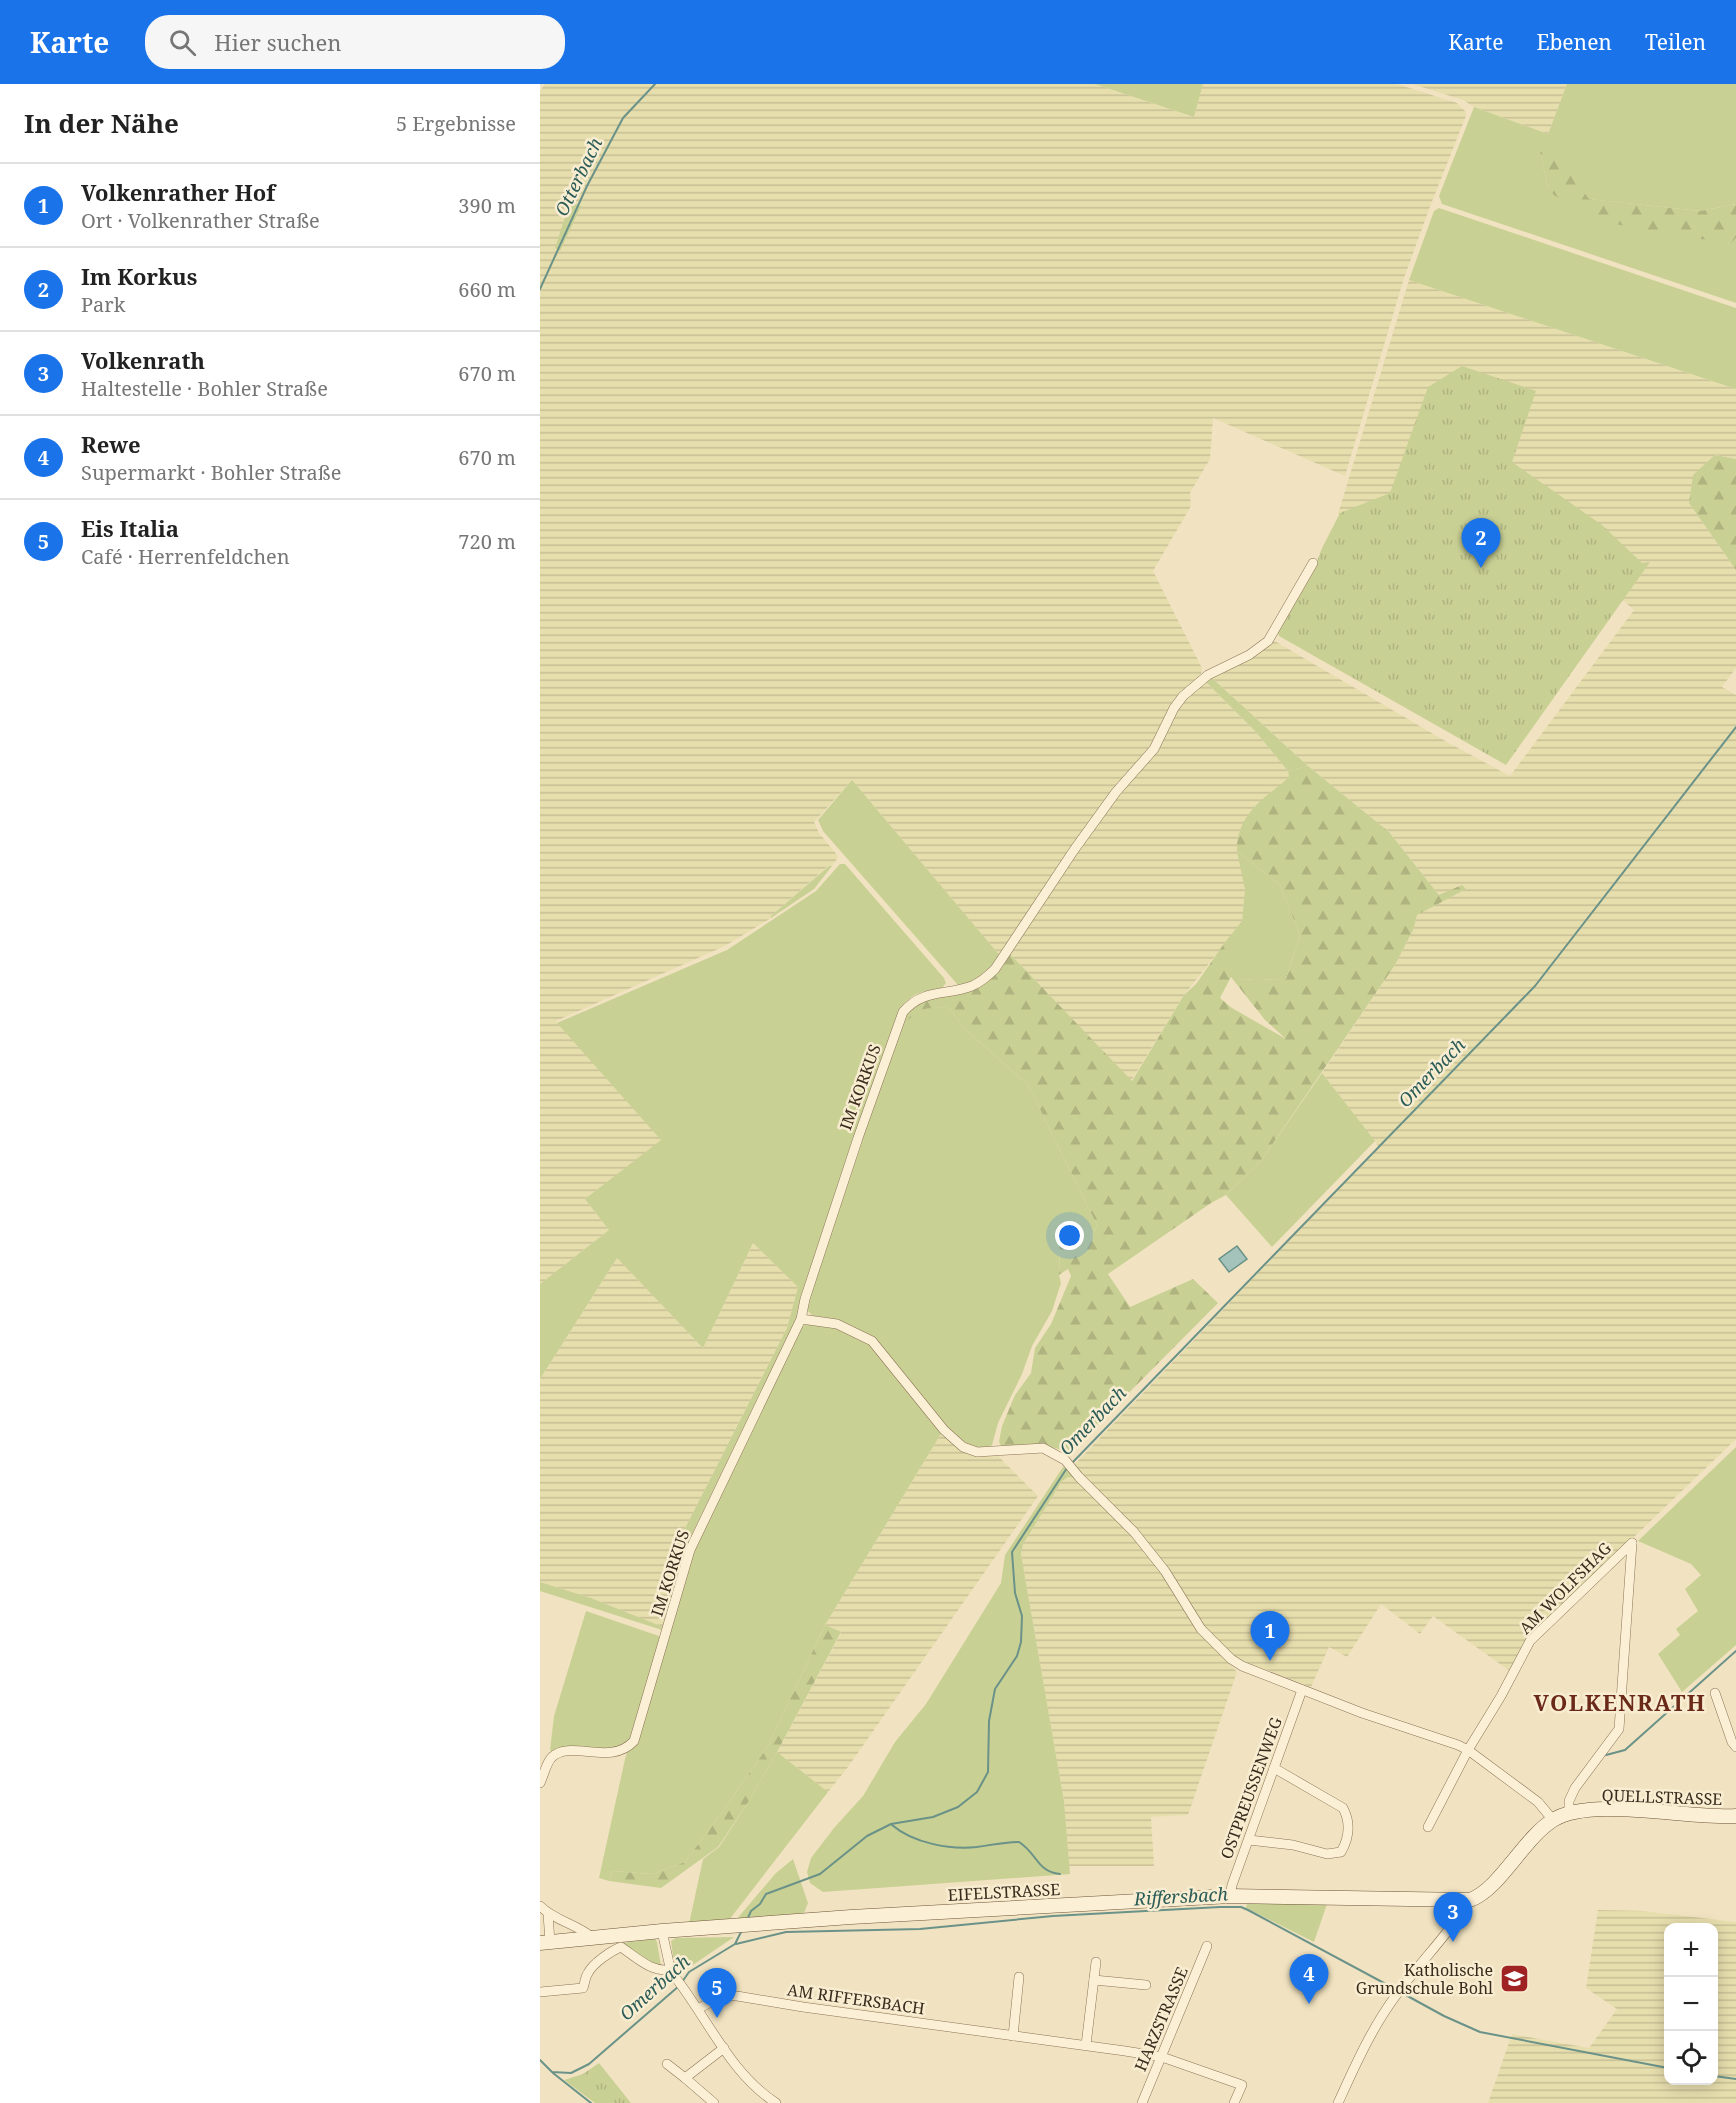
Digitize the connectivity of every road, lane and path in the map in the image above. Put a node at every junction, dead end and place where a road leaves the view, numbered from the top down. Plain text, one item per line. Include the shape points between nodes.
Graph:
1 (1313, 563) dead end
2 (801, 1318) junction
3 (1302, 1690) junction
4 (1715, 1693) dead end
5 (1736, 1747) edge
6 (1468, 1750) junction
7 (1274, 1767) junction
8 (540, 1783) edge
9 (1569, 1813) junction
10 (1736, 1816) edge
11 (1553, 1820) junction
12 (1428, 1827) dead end
13 (1249, 1840) junction
14 (1230, 1896) junction
15 (1470, 1900) junction
16 (540, 1906) edge
17 (549, 1914) junction
18 (662, 1931) junction
19 (593, 1938) junction
20 (545, 1943) edge
21 (1207, 1946) dead end
22 (1096, 1962) dead end
23 (673, 1973) junction
24 (1019, 1977) dead end
25 (1094, 1980) junction
26 (1146, 1986) dead end
27 (540, 1992) edge
28 (698, 2009) junction
29 (1013, 2036) junction
30 (1086, 2045) junction
31 (723, 2048) junction
32 (1162, 2057) junction
33 (667, 2064) dead end
34 (685, 2078) junction
35 (714, 2103) edge
36 (776, 2103) edge
37 (1142, 2103) edge
38 (1234, 2103) edge
39 (1338, 2103) edge

1 - 2 street, IM KORKUS via 1268,641 1208,675 1183,696 1154,748 1074,850 995,969 973,985 920,997 903,1012 854,1148
2 - 3 street via 837,1324 872,1341 944,1430 963,1447 977,1452 1043,1448 1070,1466 1134,1532 1165,1571 1201,1629 1231,1659
2 - 8 street, IM KORKUS via 690,1551 636,1736 628,1747 617,1751 555,1754
3 - 6 street
3 - 7 street, OSTPREUSSENWEG
4 - 5 street
6 - 9 street, AM WOLFSHAG via 1530,1641 1632,1543 1619,1729 1575,1788
6 - 11 street via 1538,1802
6 - 12 street, AM WOLFSHAG
7 - 13 street, OSTPREUSSENWEG
7 - 13 street via 1343,1808 1348,1822 1346,1843 1341,1852 1327,1854
9 - 10 main road, QUELLSTRASSE via 1640,1810
9 - 11 main road, QUELLSTRASSE
11 - 15 main road, QUELLSTRASSE via 1487,1890
13 - 14 street, OSTPREUSSENWEG
14 - 15 main road, EIFELSTRASSE
14 - 18 main road, EIFELSTRASSE
15 - 39 street via 1383,2013
16 - 17 street
17 - 19 street
17 - 20 street
18 - 19 main road, EIFELSTRASSE
18 - 23 street
19 - 20 main road, EIFELSTRASSE
21 - 32 street, HARZSTRASSE
22 - 25 street
23 - 27 street via 654,1969 621,1947 590,1970 583,1988
23 - 28 street
24 - 29 street
25 - 26 street
25 - 30 street
28 - 29 street, AM RIFFERSBACH via 721,1996 737,1996
28 - 31 street
29 - 30 street, AM RIFFERSBACH
30 - 32 street, AM RIFFERSBACH
31 - 34 street
31 - 36 street via 743,2076
32 - 37 street, HARZSTRASSE
32 - 38 street, AM RIFFERSBACH via 1242,2085
33 - 34 street
34 - 35 street

